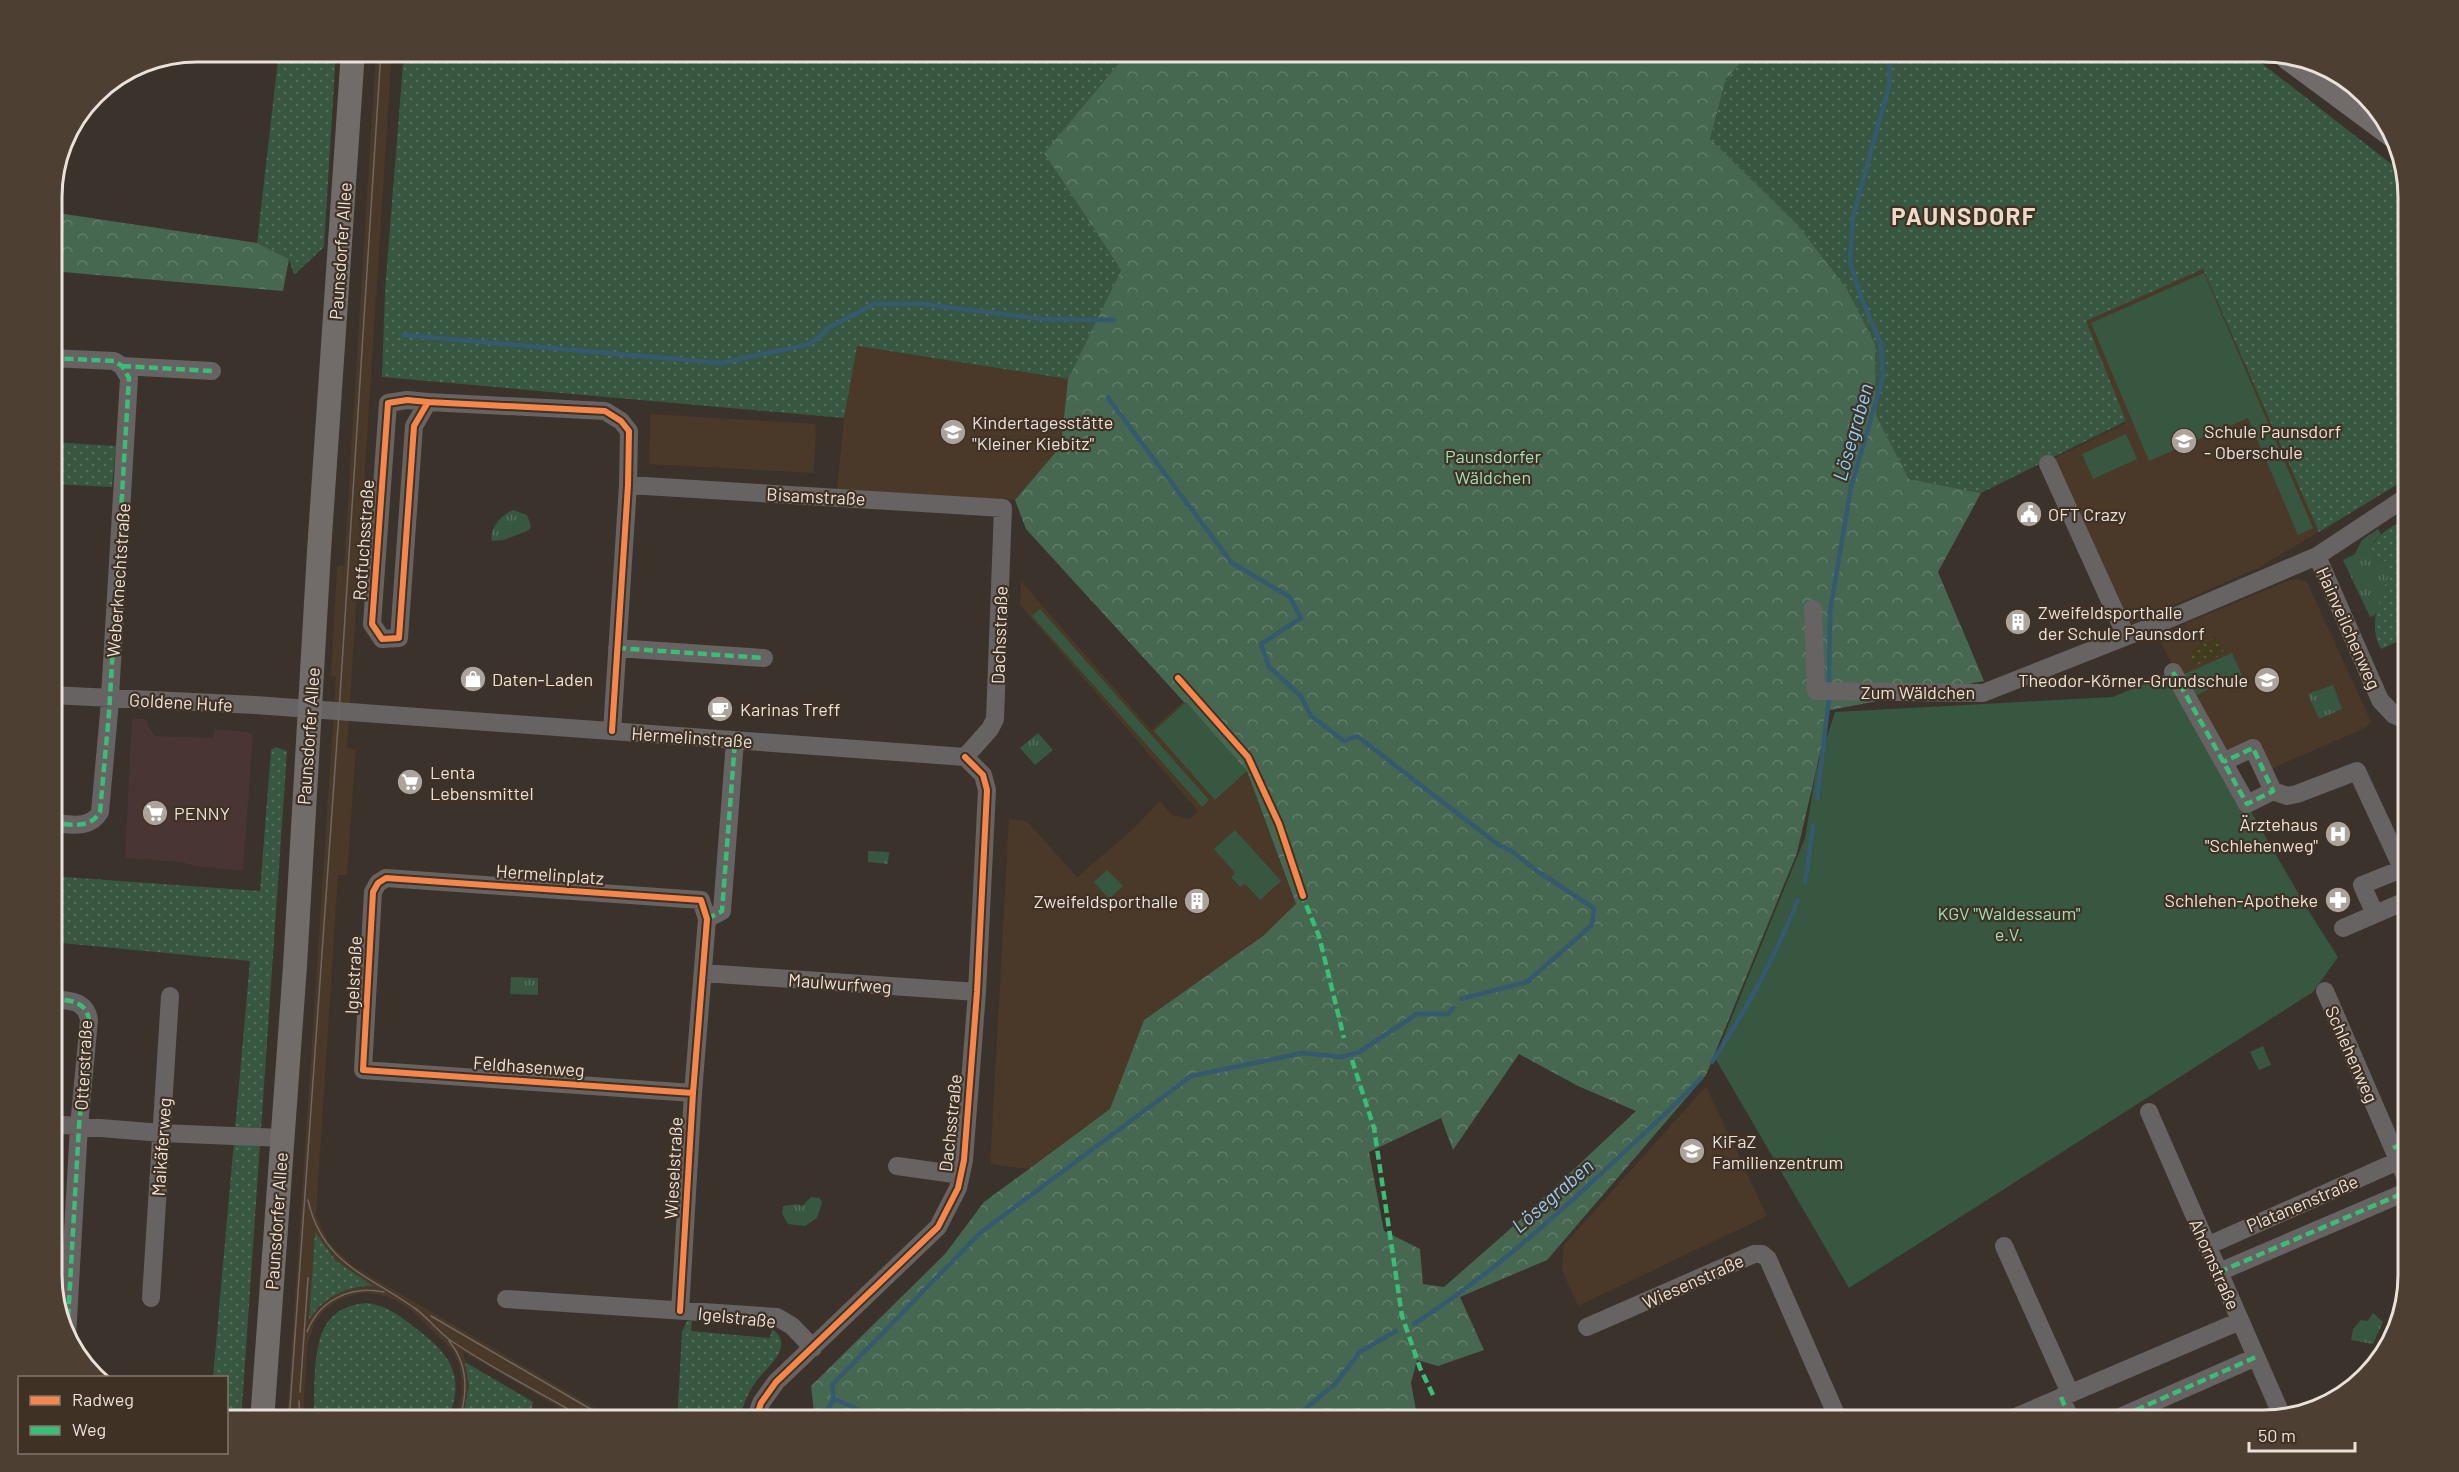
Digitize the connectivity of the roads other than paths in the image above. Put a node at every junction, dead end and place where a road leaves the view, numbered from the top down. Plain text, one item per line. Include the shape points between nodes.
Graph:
1 (351, 62) edge
2 (2300, 67) edge
3 (2376, 123) edge
4 (62, 359) edge
5 (122, 366) junction
6 (212, 371) dead end
7 (428, 402) junction
8 (2048, 464) dead end
9 (628, 485) junction
10 (2397, 503) edge
11 (1003, 508) joint
12 (2318, 556) junction
13 (1813, 609) dead end
14 (2126, 636) junction
15 (617, 648) junction
16 (764, 658) dead end
17 (2173, 672) dead end
18 (62, 696) edge
19 (110, 699) junction
20 (310, 710) junction
21 (2397, 716) edge
22 (612, 731) junction
23 (735, 741) junction
24 (965, 757) junction
25 (2223, 762) junction
26 (2273, 791) junction
27 (62, 824) edge
28 (2398, 859) edge
29 (2398, 877) edge
30 (378, 883) joint
31 (2398, 904) edge
32 (2374, 914) junction
33 (707, 919) junction
34 (2343, 928) dead end
35 (703, 973) junction
36 (2325, 991) dead end
37 (977, 992) junction
38 (170, 996) dead end
39 (62, 1000) edge
40 (363, 1070) joint
41 (693, 1093) junction
42 (2149, 1112) dead end
43 (62, 1125) edge
44 (79, 1126) junction
45 (162, 1133) junction
46 (282, 1138) junction
47 (2398, 1153) edge
48 (897, 1166) dead end
49 (2398, 1169) edge
50 (2398, 1170) edge
51 (961, 1175) junction
52 (2207, 1245) junction
53 (2004, 1246) dead end
54 (2219, 1272) junction
55 (151, 1298) dead end
56 (506, 1299) dead end
57 (680, 1311) junction
58 (68, 1317) edge
59 (2240, 1321) junction
60 (1587, 1327) dead end
61 (813, 1348) junction
62 (2256, 1357) junction
63 (2065, 1395) junction
64 (2280, 1409) edge
65 (263, 1411) edge
66 (758, 1411) edge
67 (1835, 1411) edge
68 (2029, 1411) edge
69 (2069, 1411) edge
70 (2134, 1411) edge

1 - 20 main road, Paunsdorfer Allee
2 - 3 main road
4 - 5 street via 114,361
5 - 6 street
5 - 19 street, Weberknechtstraße via 129,378
7 - 7 street, Rotfuchsstraße via 414,426 399,638 382,639 372,624 387,403
7 - 9 street, Rotfuchsstraße via 605,411 629,431
8 - 14 street
9 - 11 street, Bisamstraße
9 - 15 street, Rotfuchsstraße
10 - 12 street, Zum Wäldchen
11 - 24 street, Dachsstraße via 995,719
12 - 14 street, Zum Wäldchen
12 - 21 street, Hainveilchenweg via 2380,700
13 - 14 street, Zum Wäldchen via 1816,691 1983,693
15 - 16 street
15 - 22 street, Rotfuchsstraße
17 - 25 street
18 - 19 street, Goldene Hufe
19 - 20 street, Goldene Hufe
19 - 27 street, Weberknechtstraße via 100,813 84,825
20 - 22 street, Hermelinstraße
20 - 46 main road, Paunsdorfer Allee
22 - 23 street, Hermelinstraße
23 - 24 street, Hermelinstraße
23 - 33 street via 722,911
24 - 37 street, Dachsstraße via 983,775 987,790
25 - 26 street via 2247,804
25 - 26 street via 2253,748
26 - 28 street via 2287,796 2297,794 2357,771
29 - 32 street via 2362,885
30 - 33 street, Hermelinplatz via 386,878 700,900
30 - 40 street, Igelstraße via 373,892
31 - 32 street
32 - 34 street
33 - 35 street, Wieselstraße
35 - 37 street, Maulwurfweg
35 - 41 street, Wieselstraße
36 - 47 street, Schlehenweg
37 - 51 street, Dachsstraße
38 - 45 street, Maikäferweg
39 - 44 street, Otterstraße via 76,1001 88,1014
40 - 41 street, Feldhasenweg
41 - 57 street, Wieselstraße
42 - 52 street, Ahornstraße
43 - 44 street
44 - 45 street
44 - 58 street, Otterstraße
45 - 46 street
45 - 55 street, Maikäferweg
46 - 65 main road, Paunsdorfer Allee
48 - 51 street, Dachsstraße
49 - 52 street, Platanenstraße
50 - 54 street, Platanenstraße
51 - 61 street, Dachsstraße via 938,1227
52 - 54 street, Ahornstraße
53 - 63 street
54 - 59 street, Ahornstraße
56 - 57 street, Igelstraße
57 - 61 street, Igelstraße via 777,1317
59 - 62 street, Ahornstraße
59 - 63 street
60 - 67 street, Wiesenstraße via 1754,1254 1762,1254 1768,1259
61 - 66 street, Dachsstraße via 769,1391
62 - 64 street, Ahornstraße
62 - 70 street
63 - 68 street
63 - 69 street

